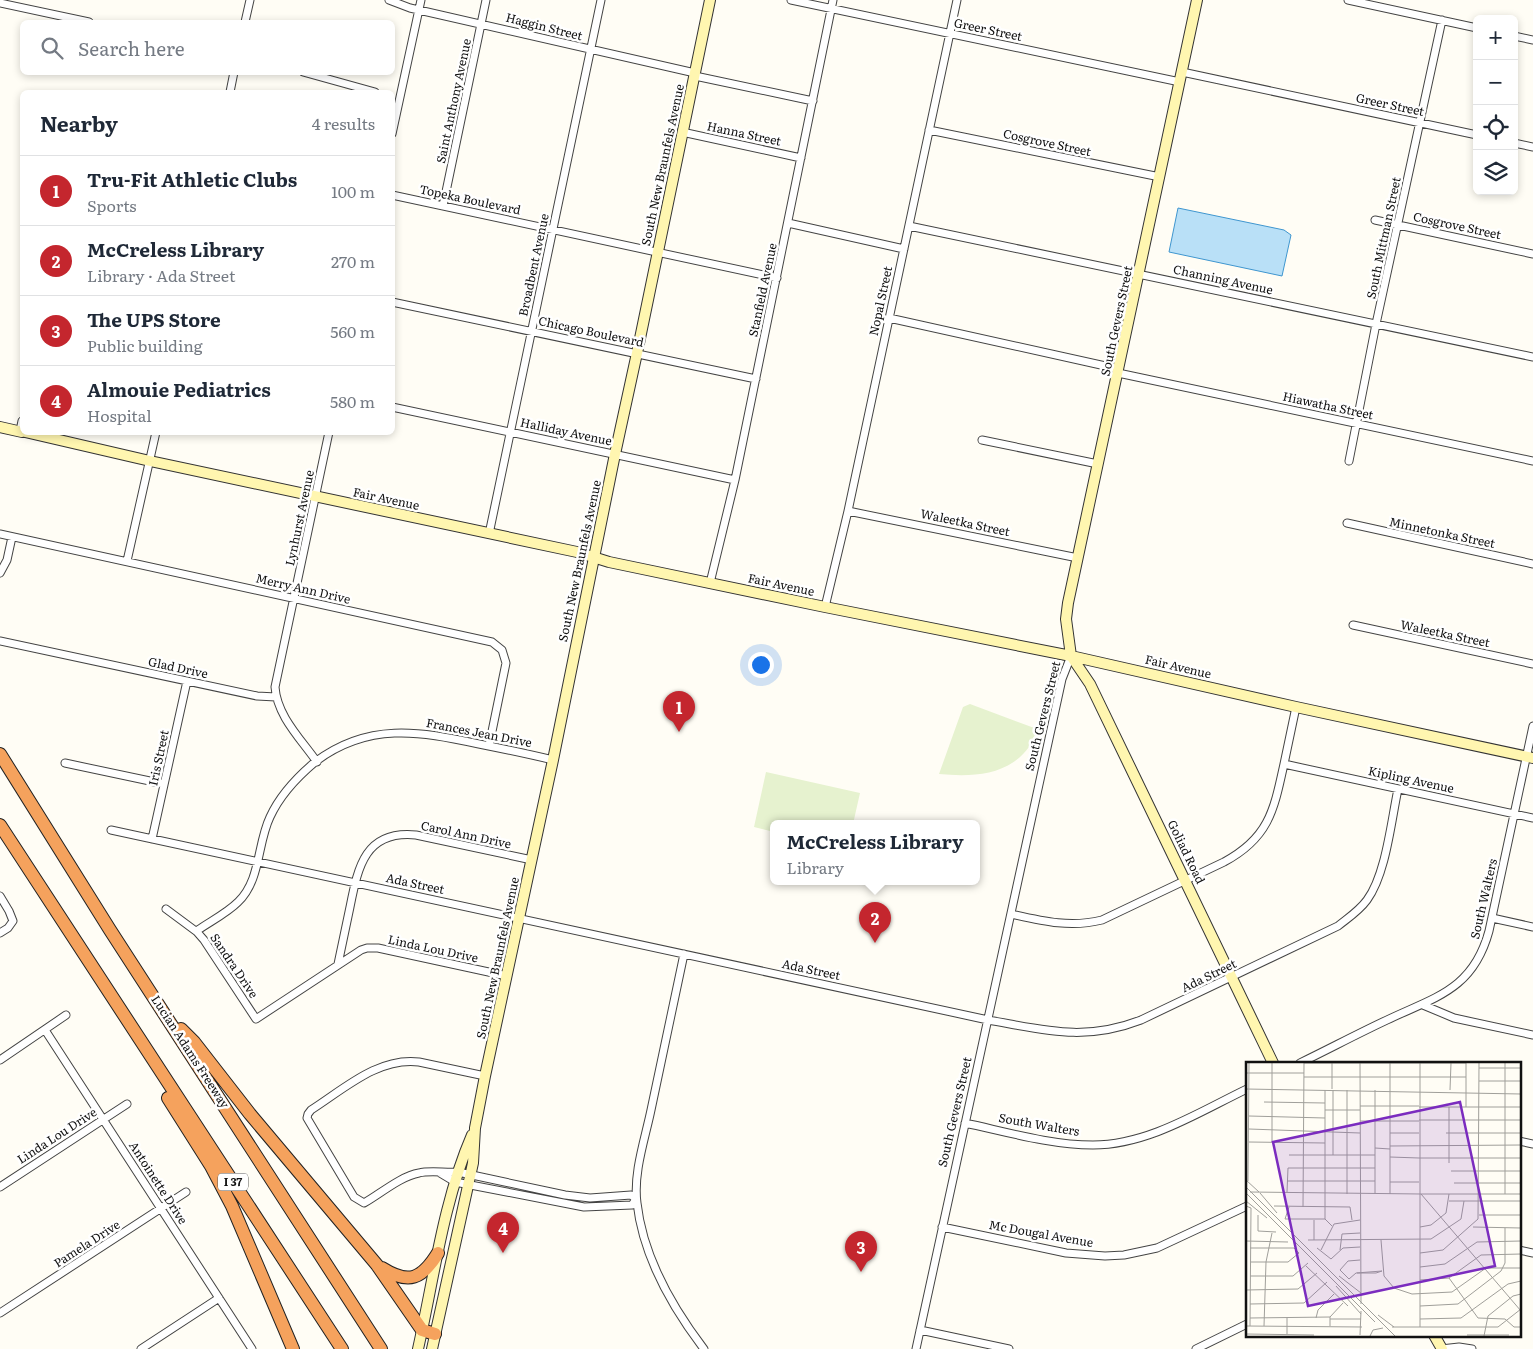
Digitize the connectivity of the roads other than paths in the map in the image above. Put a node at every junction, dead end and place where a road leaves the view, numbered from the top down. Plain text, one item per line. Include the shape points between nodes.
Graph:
1 (250, 0) edge
2 (389, 0) edge
3 (421, 0) edge
4 (486, 0) edge
5 (601, 0) edge
6 (710, 0) edge
7 (791, 0) edge
8 (833, 0) edge
9 (957, 0) edge
10 (1197, 0) edge
11 (1348, 0) edge
12 (0, 3) edge
13 (832, 9) junction
14 (419, 10) junction
15 (80, 20) edge
16 (245, 20) edge
17 (1442, 20) junction
18 (481, 24) junction
19 (1473, 27) edge
20 (950, 34) junction
21 (1518, 37) edge
22 (1533, 40) edge
23 (590, 50) junction
24 (695, 74) junction
25 (233, 75) edge
26 (314, 75) edge
27 (1181, 77) junction
28 (230, 90) edge
29 (368, 90) edge
30 (395, 98) edge
31 (400, 99) junction
32 (813, 101) junction
33 (395, 121) edge
34 (1420, 123) junction
35 (929, 130) junction
36 (682, 132) junction
37 (1473, 134) edge
38 (1518, 144) edge
39 (1533, 147) edge
40 (801, 158) junction
41 (1160, 177) junction
42 (395, 197) edge
43 (444, 206) junction
44 (1376, 220) dead end
45 (788, 223) junction
46 (1398, 225) junction
47 (909, 226) junction
48 (553, 230) junction
49 (904, 249) junction
50 (658, 252) junction
51 (1533, 254) edge
52 (1140, 274) junction
53 (777, 278) junction
54 (395, 303) edge
55 (889, 318) junction
56 (1376, 324) junction
57 (532, 332) junction
58 (638, 353) junction
59 (1533, 357) edge
60 (1119, 371) junction
61 (756, 379) junction
62 (395, 408) edge
63 (1356, 423) junction
64 (0, 426) edge
65 (20, 429) edge
66 (511, 432) junction
67 (47, 435) edge
68 (155, 435) edge
69 (328, 435) edge
70 (982, 440) dead end
71 (615, 454) junction
72 (150, 461) junction
73 (1349, 461) dead end
74 (1533, 461) edge
75 (1098, 464) junction
76 (735, 480) junction
77 (316, 497) junction
78 (848, 511) junction
79 (1347, 524) dead end
80 (0, 534) edge
81 (489, 534) junction
82 (12, 537) junction
83 (594, 558) junction
84 (1078, 558) junction
85 (127, 561) junction
86 (1533, 564) edge
87 (0, 573) edge
88 (710, 583) junction
89 (294, 599) junction
90 (825, 607) junction
91 (1353, 625) dead end
92 (0, 641) edge
93 (1071, 656) junction
94 (1533, 664) edge
95 (187, 681) junction
96 (276, 697) junction
97 (1296, 707) junction
98 (1533, 726) edge
99 (489, 746) junction
100 (0, 754) edge
101 (1530, 757) edge
102 (553, 760) junction
103 (316, 762) junction
104 (66, 763) dead end
105 (1284, 764) junction
106 (164, 784) junction
107 (1398, 789) junction
108 (1514, 814) junction
109 (1533, 818) edge
110 (0, 825) edge
111 (111, 830) dead end
112 (152, 839) junction
113 (532, 860) junction
114 (257, 862) junction
115 (1186, 881) junction
116 (355, 883) junction
117 (0, 896) edge
118 (166, 909) dead end
119 (1011, 914) junction
120 (520, 918) junction
121 (1492, 918) junction
122 (1533, 926) edge
123 (197, 932) junction
124 (0, 933) edge
125 (684, 954) junction
126 (338, 964) junction
127 (507, 976) junction
128 (1232, 977) junction
129 (1424, 1005) junction
130 (164, 1012) junction
131 (66, 1015) dead end
132 (124, 1016) junction
133 (256, 1019) joint
134 (988, 1020) junction
135 (45, 1030) junction
136 (1533, 1035) edge
137 (0, 1060) edge
138 (1273, 1062) edge
139 (1302, 1062) edge
140 (485, 1076) junction
141 (1246, 1089) edge
142 (127, 1104) dead end
143 (104, 1120) junction
144 (965, 1123) junction
145 (475, 1128) junction
146 (1520, 1141) edge
147 (1533, 1144) edge
148 (456, 1177) junction
149 (469, 1180) junction
150 (0, 1187) edge
151 (186, 1192) dead end
152 (636, 1199) junction
153 (1246, 1206) edge
154 (161, 1209) junction
155 (942, 1227) junction
156 (1520, 1250) edge
157 (438, 1253) junction
158 (1533, 1253) edge
159 (377, 1265) junction
160 (219, 1298) junction
161 (0, 1313) edge
162 (1246, 1324) edge
163 (422, 1330) junction
164 (920, 1330) junction
165 (435, 1334) junction
166 (1435, 1336) edge
167 (141, 1349) edge
168 (252, 1349) edge
169 (293, 1349) edge
170 (342, 1349) edge
171 (382, 1349) edge
172 (418, 1349) edge
173 (432, 1349) edge
174 (704, 1349) edge
175 (916, 1349) edge
176 (1009, 1349) edge
177 (1196, 1349) edge
178 (1442, 1349) edge
179 (1472, 1349) edge

1 - 16 street
2 - 14 street, Haggin Street
3 - 14 street
4 - 18 street, Saint Anthony Avenue
5 - 23 street, Broadbent Avenue
6 - 24 main road, South New Braunfels Avenue
7 - 13 street, Greer Street
8 - 13 street, Stanfield Avenue
9 - 20 street, Nopal Street
10 - 27 main road, South Gevers Street
11 - 17 street
12 - 15 street
13 - 20 street, Greer Street
13 - 32 street, Stanfield Avenue
14 - 18 street, Haggin Street
14 - 31 street
17 - 19 street
17 - 34 street, South Mittman Street
18 - 23 street, Haggin Street
18 - 43 street, Saint Anthony Avenue
20 - 27 street, Greer Street
20 - 35 street, Nopal Street
21 - 22 street
23 - 24 street, Haggin Street
23 - 48 street, Broadbent Avenue
24 - 32 street, Haggin Street
24 - 36 main road, South New Braunfels Avenue
25 - 28 street
26 - 29 street
27 - 34 street, Greer Street
27 - 41 main road, South Gevers Street
30 - 31 street
31 - 33 street
32 - 40 street, Stanfield Avenue
34 - 37 street, Greer Street
34 - 46 street, South Mittman Street
35 - 41 street, Cosgrove Street
35 - 47 street, Nopal Street
36 - 40 street, Hanna Street
36 - 50 main road, South New Braunfels Avenue
38 - 39 street
40 - 45 street, Stanfield Avenue
41 - 52 main road, South Gevers Street
42 - 43 street, Topeka Boulevard
43 - 48 street, Topeka Boulevard
44 - 46 street, Cosgrove Street
45 - 49 street
45 - 53 street, Stanfield Avenue
46 - 51 street, Cosgrove Street
46 - 56 street, South Mittman Street
47 - 49 street, Nopal Street
47 - 52 street, Channing Avenue
48 - 50 street, Topeka Boulevard
48 - 57 street, Broadbent Avenue
49 - 55 street, Nopal Street
50 - 53 street, Topeka Boulevard
50 - 58 main road, South New Braunfels Avenue
52 - 56 street, Channing Avenue
52 - 60 main road, South Gevers Street
53 - 61 street, Stanfield Avenue
54 - 57 street, Chicago Boulevard
55 - 60 street, Hiawatha Street
55 - 78 street, Nopal Street
56 - 59 street, Channing Avenue
56 - 63 street, South Mittman Street
57 - 58 street, Chicago Boulevard
57 - 66 street, Broadbent Avenue
58 - 61 street, Chicago Boulevard
58 - 71 main road, South New Braunfels Avenue
60 - 63 street, Hiawatha Street
60 - 75 main road, South Gevers Street
61 - 76 street, Stanfield Avenue
62 - 66 street, Halliday Avenue
63 - 73 street, South Mittman Street
63 - 74 street, Hiawatha Street
64 - 65 main road, Fair Avenue
66 - 71 street, Halliday Avenue
66 - 81 street, Broadbent Avenue
67 - 72 main road, Fair Avenue
68 - 72 street
69 - 77 street, Lynhurst Avenue
70 - 75 street
71 - 76 street, Halliday Avenue
71 - 83 main road, South New Braunfels Avenue
72 - 77 main road, Fair Avenue
72 - 85 street
75 - 84 main road, South Gevers Street
76 - 88 street, Stanfield Avenue
77 - 81 main road, Fair Avenue
77 - 89 street, Lynhurst Avenue
78 - 84 street, Waleetka Street
78 - 90 street, Nopal Street
79 - 86 street, Minnetonka Street
80 - 82 street, Merry Ann Drive
81 - 83 main road, Fair Avenue
82 - 85 street, Merry Ann Drive
82 - 87 street via 7,560
83 - 88 main road, Fair Avenue
83 - 102 main road, South New Braunfels Avenue
84 - 93 main road, South Gevers Street via 1066,619
85 - 89 street, Merry Ann Drive
88 - 90 main road, Fair Avenue
89 - 96 street, Lynhurst Avenue via 275,681
89 - 99 street, Merry Ann Drive via 492,642 498,646 506,657 506,663
90 - 93 main road, Fair Avenue
91 - 94 street, Waleetka Street
92 - 95 street, Glad Drive
93 - 97 main road, Fair Avenue
93 - 115 main road, Goliad Road via 1090,684
93 - 119 street, South Gevers Street via 1062,679
95 - 96 street, Glad Drive
95 - 106 street, Iris Street
96 - 103 street via 284,716
97 - 101 main road, Fair Avenue
97 - 105 street
98 - 101 street, South Walters
99 - 102 street, Frances Jean Drive
99 - 103 street, Frances Jean Drive via 421,732 388,733 355,741
100 - 130 highway, Lucian Adams Freeway / I 37
101 - 108 street, South Walters
102 - 113 main road, South New Braunfels Avenue
103 - 114 street, Frances Jean Drive via 296,779 277,803 263,833
104 - 106 street
105 - 107 street, Kipling Avenue
105 - 115 street via 1272,812 1256,838 1233,858
106 - 112 street, Iris Street
107 - 108 street, Kipling Avenue
107 - 128 street, Ada Street via 1379,876 1361,907 1338,926
108 - 109 street, Kipling Avenue
108 - 121 street, South Walters
110 - 132 highway, I 37
111 - 112 street, Ada Street
112 - 114 street, Ada Street
113 - 116 street, Carol Ann Drive via 416,835 399,835 384,840 367,854
113 - 120 main road, South New Braunfels Avenue
114 - 116 street, Ada Street
114 - 123 street, Frances Jean Drive via 251,883 242,898
115 - 119 street via 1092,923 1056,924
115 - 128 main road, Goliad Road
116 - 120 street, Ada Street
116 - 126 street, Carol Ann Drive
117 - 124 street via 13,921
118 - 123 street, Sandra Drive
119 - 134 street, South Gevers Street
120 - 125 street, Ada Street
120 - 127 main road, South New Braunfels Avenue
121 - 122 street
121 - 129 street, South Walters via 1486,942 1472,968 1451,990
123 - 133 street, Sandra Drive
125 - 134 street, Ada Street
125 - 152 street via 641,1157
126 - 127 street, Linda Lou Drive via 361,950 378,948
126 - 133 street, Linda Lou Drive
127 - 140 main road, South New Braunfels Avenue
128 - 134 street, Ada Street via 1141,1020 1095,1033 1065,1033
128 - 138 main road, Goliad Road
129 - 136 street via 1454,1018
129 - 139 street, South Walters
130 - 159 highway via 194,1042
130 - 171 highway, Lucian Adams Freeway / I 37
131 - 135 street
132 - 169 highway via 151,1071 211,1166 232,1206
132 - 170 highway, I 37
134 - 144 street, South Gevers Street
135 - 137 street
135 - 143 street, Antoinette Drive
140 - 145 main road, South New Braunfels Avenue
140 - 148 street via 410,1061 390,1063 372,1071 308,1114 354,1197 364,1203 408,1176 427,1171
141 - 144 street, South Walters via 1149,1135 1114,1144 1059,1142
142 - 143 street, Linda Lou Drive
143 - 150 street, Linda Lou Drive
143 - 154 street, Antoinette Drive
144 - 155 street, South Gevers Street
145 - 148 main road, South New Braunfels Avenue
145 - 149 main road, South New Braunfels Avenue
146 - 147 street
148 - 149 street
148 - 157 main road, South New Braunfels Avenue
149 - 152 street via 590,1198 631,1195
149 - 165 main road, South New Braunfels Avenue
151 - 154 street, Pamela Drive
152 - 174 street via 655,1269 678,1312
153 - 155 street, Mc Dougal Avenue via 1157,1248 1114,1256 1066,1253
154 - 160 street, Antoinette Drive
154 - 161 street, Pamela Drive
155 - 164 street, South Gevers Street
156 - 158 street
157 - 159 highway via 422,1274 405,1278
157 - 163 main road, South New Braunfels Avenue
159 - 163 highway
160 - 167 street
160 - 168 street, Antoinette Drive
162 - 177 street
163 - 165 highway
163 - 172 main road, South New Braunfels Avenue
164 - 175 street, South Gevers Street
164 - 176 street
165 - 173 main road, South New Braunfels Avenue
166 - 178 main road
178 - 179 street

